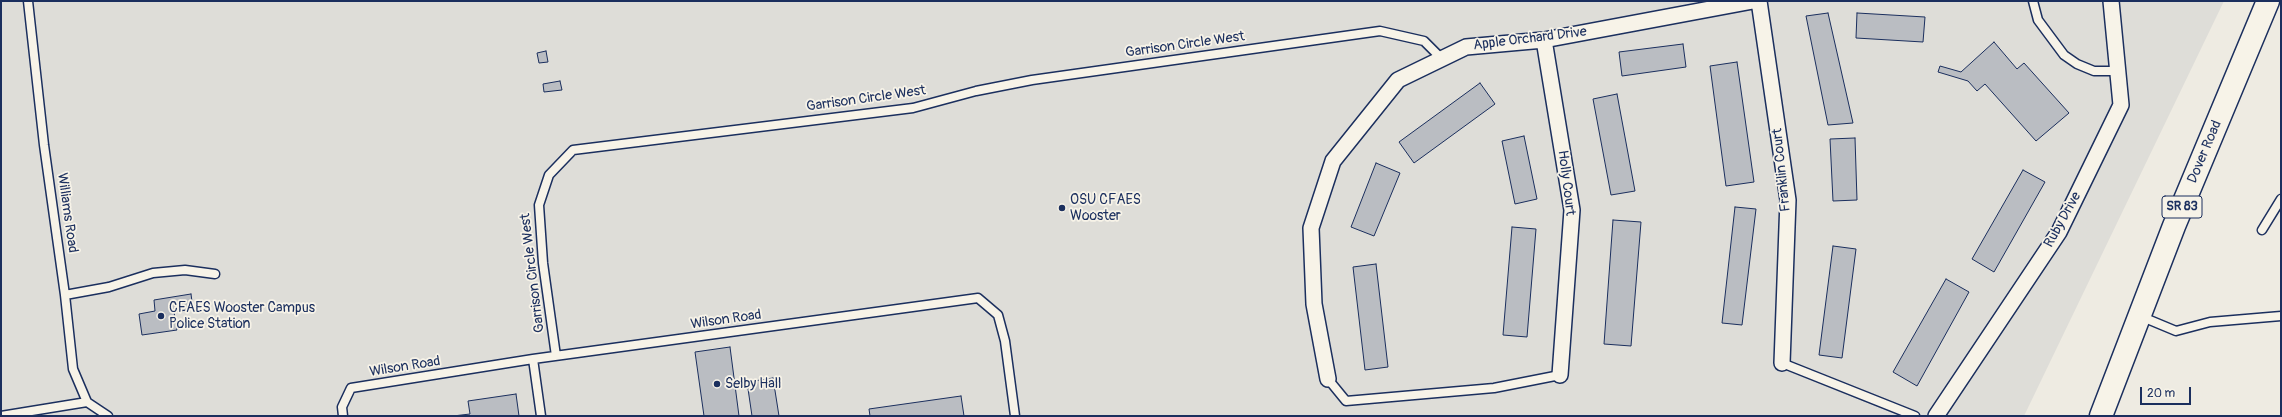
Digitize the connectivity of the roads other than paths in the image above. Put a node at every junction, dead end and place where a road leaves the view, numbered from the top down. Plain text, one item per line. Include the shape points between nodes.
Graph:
1 (28, 1) edge
2 (1753, 1) edge
3 (1759, 1) edge
4 (2034, 1) edge
5 (2111, 1) edge
6 (2268, 1) edge
7 (1544, 40) junction
8 (1442, 59) junction
9 (2118, 71) junction
10 (2281, 199) edge
11 (2262, 230) dead end
12 (215, 274) dead end
13 (65, 296) junction
14 (2139, 316) junction
15 (2281, 316) edge
16 (556, 356) junction
17 (533, 359) junction
18 (1782, 363) joint
19 (1560, 375) joint
20 (1328, 379) joint
21 (87, 402) junction
22 (1, 416) edge
23 (108, 416) edge
24 (343, 416) edge
25 (541, 416) edge
26 (1015, 416) edge
27 (1915, 416) edge
28 (1936, 416) edge
29 (2101, 416) edge

1 - 13 lane, Williams Road via 44,145
2 - 7 street, Apple Orchard Drive
3 - 18 street, Franklin Court via 1788,200
4 - 9 lane via 2038,20 2064,55 2094,71
5 - 9 street, Ruby Drive
6 - 14 main road, Dover Road / SR 83
7 - 8 street, Apple Orchard Drive via 1466,47
7 - 19 street, Holly Court via 1572,210
8 - 16 lane, Garrison Circle West via 1424,41 1380,31 1032,80 976,91 913,108 573,150 549,175 538,205
8 - 20 street, Apple Orchard Drive via 1398,80 1333,162 1312,228 1314,304
9 - 28 street, Ruby Drive via 2121,105 2059,232
10 - 11 lane
12 - 13 lane via 185,270 153,273 108,287
13 - 21 lane, Williams Road via 73,369
14 - 15 lane via 2176,330 2210,322
14 - 29 main road, Dover Road / SR 83
16 - 17 lane, Wilson Road
16 - 26 lane, Wilson Road via 978,298 998,314 1005,341
17 - 24 lane, Wilson Road via 351,388 342,407
17 - 25 lane
18 - 27 lane
19 - 20 lane via 1494,388 1346,401
21 - 22 lane
21 - 23 lane

